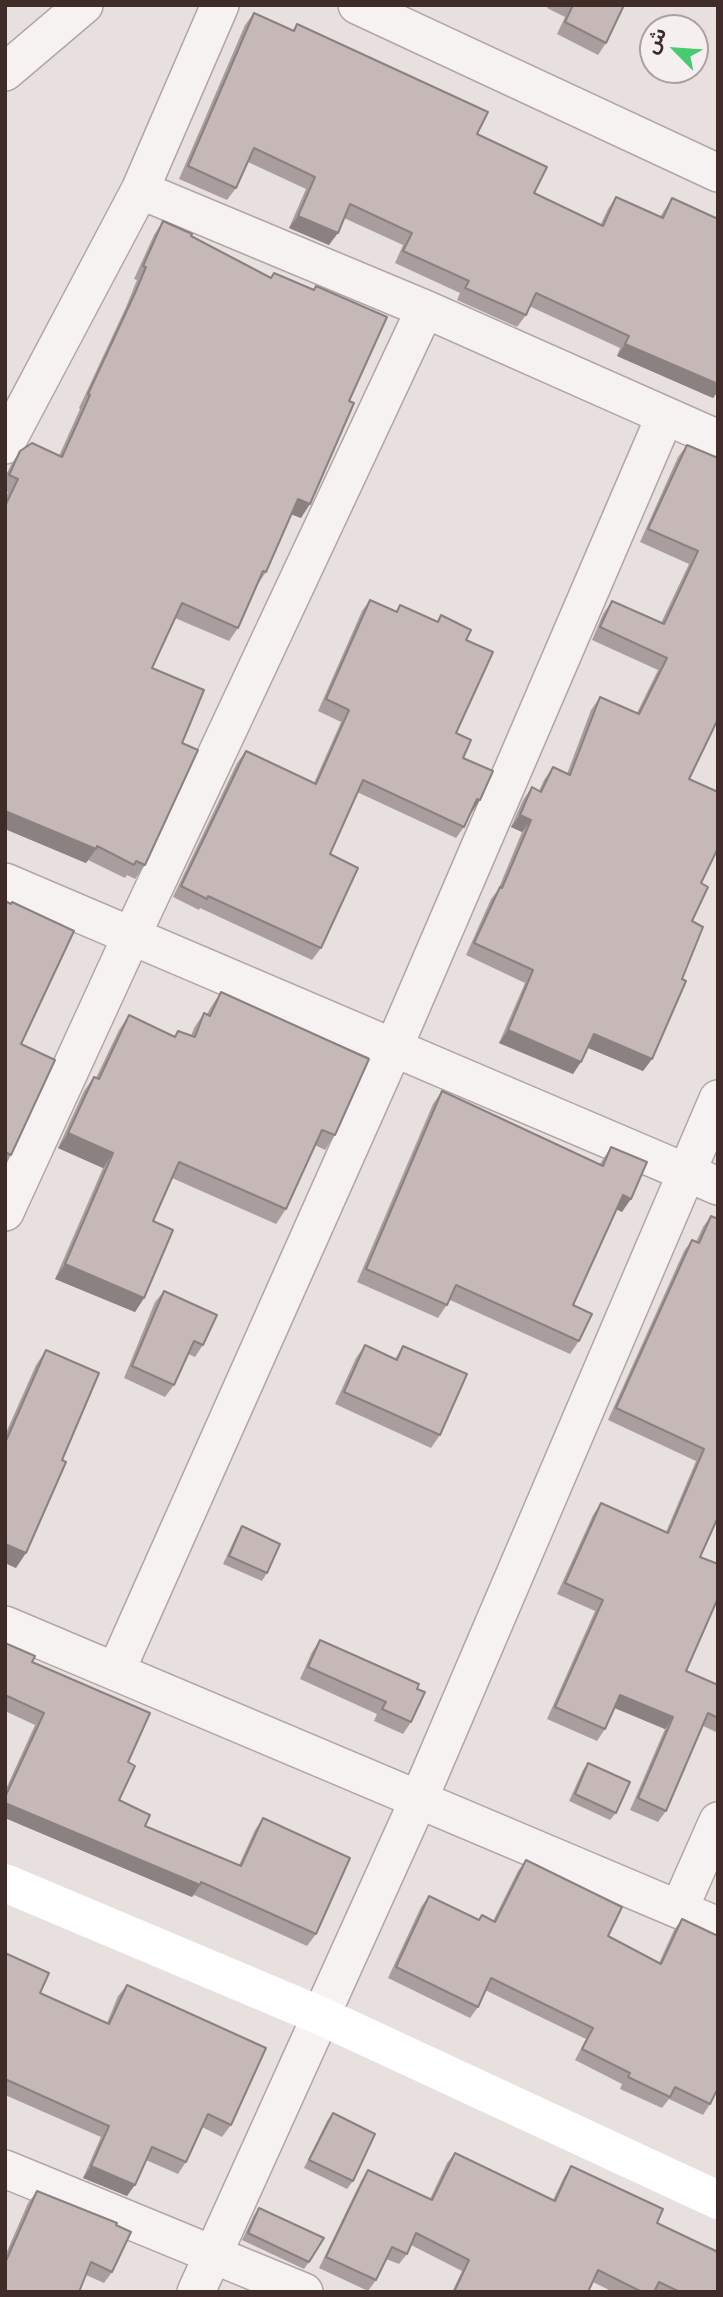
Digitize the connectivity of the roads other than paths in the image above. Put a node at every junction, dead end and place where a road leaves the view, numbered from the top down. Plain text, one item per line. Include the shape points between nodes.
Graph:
1 (84, 5) edge
2 (220, 5) edge
3 (357, 5) edge
4 (5, 72) edge
5 (718, 173) edge
6 (140, 190) junction
7 (425, 309) junction
8 (665, 416) junction
9 (718, 439) edge
10 (5, 445) edge
11 (5, 882) edge
12 (131, 937) junction
13 (393, 1049) junction
14 (718, 1099) edge
15 (702, 1180) edge
16 (5, 1212) edge
17 (5, 1625) edge
18 (116, 1671) junction
19 (418, 1801) junction
20 (718, 1821) edge
21 (5, 1883) edge
22 (679, 1909) junction
23 (718, 1926) edge
24 (321, 2016) junction
25 (5, 2169) edge
26 (718, 2200) edge
27 (214, 2253) junction
28 (195, 2292) edge
29 (304, 2292) edge

1 - 4 street
2 - 6 street
3 - 5 street
6 - 7 street
6 - 10 street
7 - 8 street
7 - 12 street
8 - 9 street
8 - 13 street
11 - 12 street
12 - 13 street
12 - 16 street
13 - 15 street
13 - 18 street
14 - 15 street
15 - 19 street
17 - 18 street
18 - 19 street
19 - 22 street
19 - 24 street
20 - 22 street
21 - 24 street
22 - 23 street
24 - 26 street
24 - 27 street
25 - 27 street
27 - 28 street
27 - 29 street

